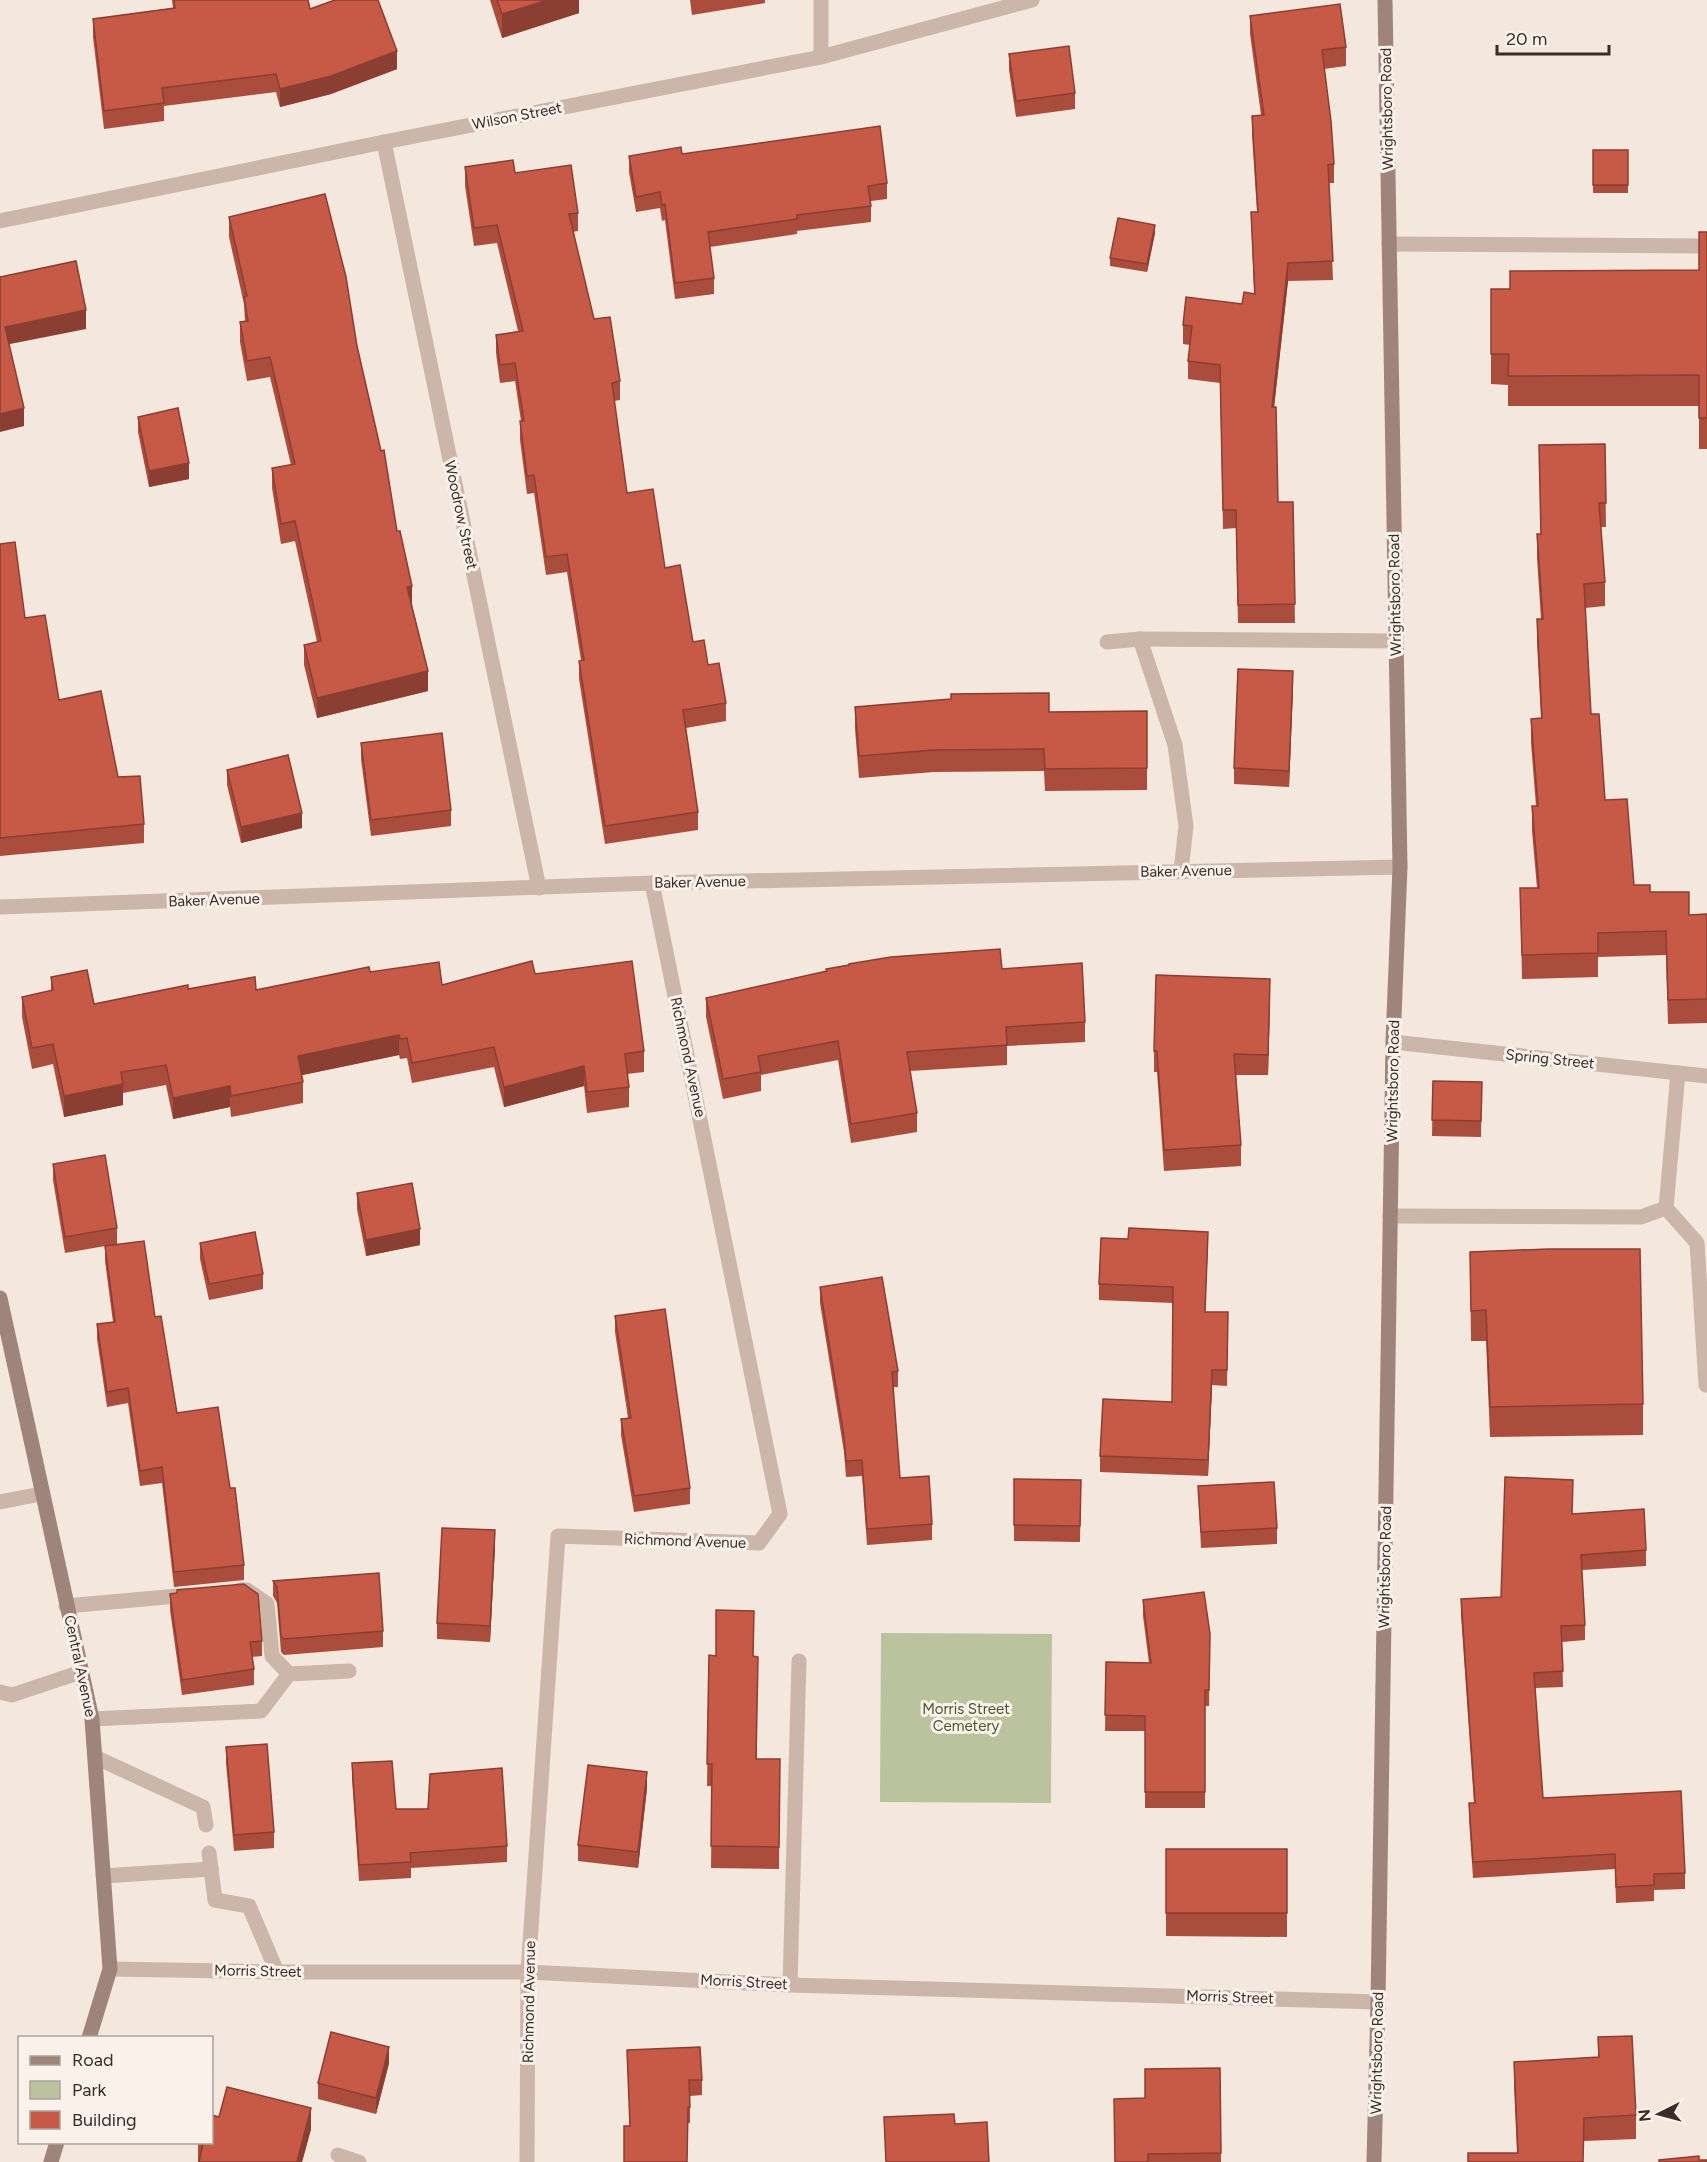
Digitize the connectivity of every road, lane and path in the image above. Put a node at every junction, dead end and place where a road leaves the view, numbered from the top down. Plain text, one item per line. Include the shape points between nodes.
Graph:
1 (820, 0) edge
2 (1032, 0) edge
3 (1385, 0) edge
4 (821, 57) junction
5 (384, 142) junction
6 (0, 221) edge
7 (1389, 244) junction
8 (1707, 246) edge
9 (1140, 639) junction
10 (1396, 641) junction
11 (1107, 642) dead end
12 (1400, 867) junction
13 (1181, 871) junction
14 (652, 883) junction
15 (539, 888) junction
16 (0, 907) edge
17 (1393, 1042) junction
18 (1678, 1073) junction
19 (1707, 1076) edge
20 (1666, 1208) junction
21 (1390, 1216) junction
22 (0, 1298) edge
23 (1706, 1385) edge
24 (41, 1494) junction
25 (0, 1502) edge
26 (225, 1592) edge
27 (202, 1594) edge
28 (66, 1606) junction
29 (799, 1661) dead end
30 (349, 1671) dead end
31 (81, 1672) junction
32 (289, 1674) junction
33 (0, 1692) edge
34 (92, 1719) junction
35 (95, 1757) junction
36 (206, 1825) dead end
37 (209, 1853) dead end
38 (211, 1869) junction
39 (104, 1876) junction
40 (110, 1969) junction
41 (277, 1972) junction
42 (528, 1972) junction
43 (790, 1985) junction
44 (1378, 2002) junction
45 (89, 2036) edge
46 (56, 2144) edge
47 (338, 2155) dead end
48 (51, 2162) edge
49 (359, 2162) edge
50 (527, 2162) edge
51 (1374, 2162) edge

1 - 4 street
2 - 4 street, Wilson Street
3 - 7 main road, Wrightsboro Road
4 - 5 street, Wilson Street
5 - 6 street, Wilson Street
5 - 15 street, Woodrow Street
7 - 8 street
7 - 10 main road, Wrightsboro Road
9 - 10 street
9 - 11 street
9 - 13 street via 1175,745 1186,826
10 - 12 main road, Wrightsboro Road
12 - 13 street, Baker Avenue
12 - 17 main road, Wrightsboro Road
13 - 14 street, Baker Avenue
14 - 15 street, Baker Avenue
14 - 42 street, Richmond Avenue via 780,1514 759,1543 558,1536
15 - 16 street, Baker Avenue
17 - 18 street, Spring Street
17 - 21 main road, Wrightsboro Road
18 - 19 street, Spring Street
18 - 20 street
20 - 21 street via 1641,1217
20 - 23 street via 1697,1243
21 - 44 main road, Wrightsboro Road
22 - 24 main road, Central Avenue
24 - 25 street
24 - 28 main road, Central Avenue
26 - 32 street via 247,1590 267,1604 272,1656
27 - 28 street
28 - 31 main road, Central Avenue
29 - 43 street
30 - 32 street
31 - 33 street via 12,1695
31 - 34 main road, Central Avenue
32 - 34 street via 261,1711
34 - 35 main road, Central Avenue
35 - 36 street via 203,1807
35 - 39 main road, Central Avenue
37 - 38 street
38 - 39 street
38 - 41 street via 214,1900 249,1906
39 - 40 main road, Central Avenue
40 - 41 street, Morris Street
40 - 45 main road, Central Avenue
41 - 42 street, Morris Street
42 - 43 street, Morris Street
42 - 50 street, Richmond Avenue
43 - 44 street, Morris Street
44 - 51 main road, Wrightsboro Road
46 - 48 main road
47 - 49 street

